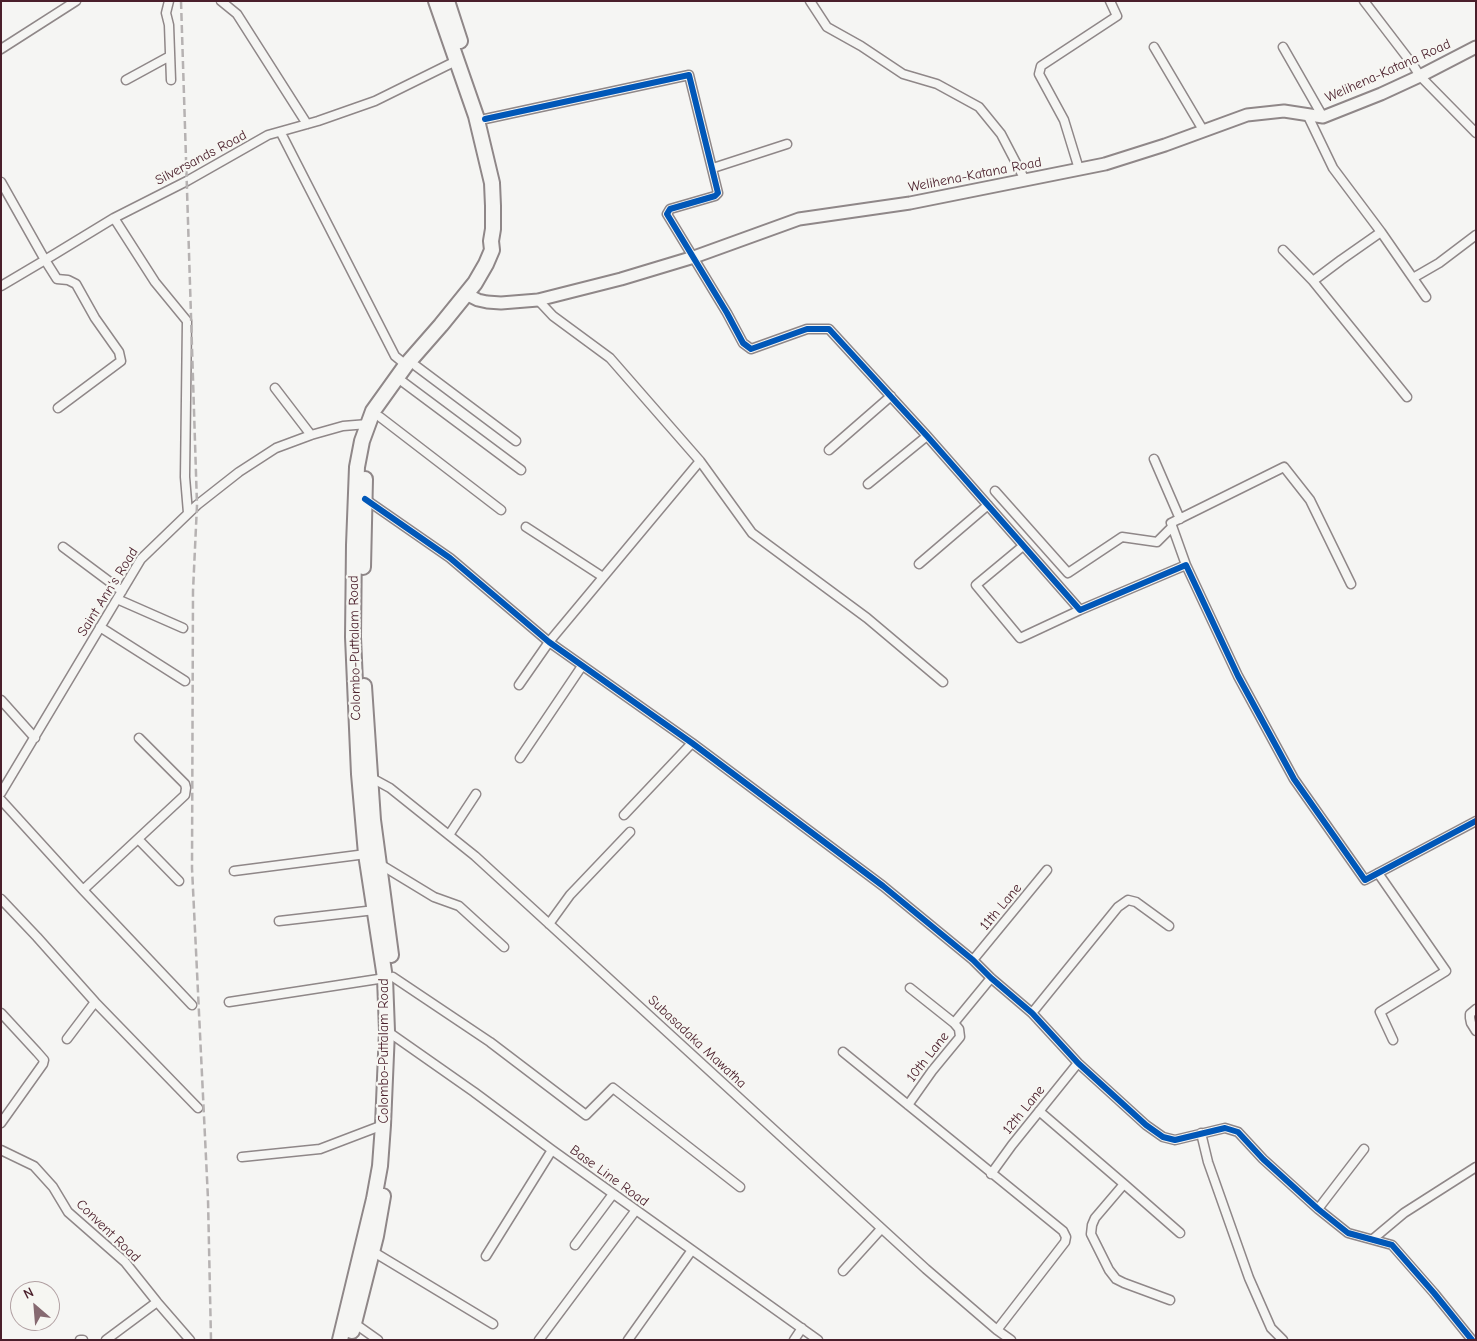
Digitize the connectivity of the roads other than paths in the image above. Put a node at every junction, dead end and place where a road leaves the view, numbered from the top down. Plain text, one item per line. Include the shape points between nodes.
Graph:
1 (76, 1) edge
2 (169, 1) edge
3 (222, 1) edge
4 (436, 1) edge
5 (447, 1) edge
6 (810, 1) edge
7 (1110, 1) edge
8 (1364, 1) edge
9 (1154, 47) dead end
10 (1283, 47) dead end
11 (1476, 47) edge
12 (1, 49) edge
13 (170, 56) junction
14 (458, 60) junction
15 (1420, 76) junction
16 (126, 80) dead end
17 (171, 80) dead end
18 (1307, 114) junction
19 (1323, 117) junction
20 (485, 120) junction
21 (307, 124) junction
22 (1203, 130) junction
23 (280, 133) junction
24 (1476, 133) edge
25 (788, 144) dead end
26 (712, 168) junction
27 (1078, 170) junction
28 (1025, 180) junction
29 (1, 182) edge
30 (114, 218) junction
31 (1381, 232) junction
32 (1476, 236) edge
33 (1283, 250) dead end
34 (694, 257) junction
35 (45, 260) junction
36 (1413, 278) junction
37 (1313, 282) junction
38 (1, 286) edge
39 (468, 295) junction
40 (1426, 297) dead end
41 (538, 300) junction
42 (411, 365) junction
43 (403, 382) junction
44 (275, 388) dead end
45 (891, 396) junction
46 (1407, 397) dead end
47 (58, 408) dead end
48 (375, 422) junction
49 (310, 435) junction
50 (927, 436) junction
51 (516, 441) dead end
52 (829, 450) dead end
53 (1154, 459) dead end
54 (700, 461) junction
55 (521, 470) dead end
56 (868, 484) dead end
57 (995, 491) dead end
58 (365, 499) junction
59 (988, 505) junction
60 (501, 510) dead end
61 (188, 513) junction
62 (1180, 519) junction
63 (526, 527) dead end
64 (1172, 527) junction
65 (1023, 546) junction
66 (63, 547) dead end
67 (919, 564) dead end
68 (1186, 565) junction
69 (603, 578) junction
70 (1351, 584) dead end
71 (119, 595) junction
72 (1080, 610) junction
73 (100, 628) junction
74 (183, 628) dead end
75 (549, 642) junction
76 (582, 666) junction
77 (185, 681) dead end
78 (943, 682) dead end
79 (518, 685) dead end
80 (1, 700) edge
81 (35, 738) junction
82 (139, 738) dead end
83 (692, 743) junction
84 (520, 758) dead end
85 (364, 776) junction
86 (1, 793) edge
87 (476, 794) dead end
88 (1, 800) edge
89 (624, 815) dead end
90 (1476, 821) edge
91 (630, 832) dead end
92 (449, 835) junction
93 (138, 839) junction
94 (371, 859) junction
95 (1047, 870) dead end
96 (234, 871) dead end
97 (1378, 873) junction
98 (180, 881) dead end
99 (83, 890) junction
100 (1, 900) edge
101 (375, 910) junction
102 (278, 921) dead end
103 (549, 924) junction
104 (1169, 926) dead end
105 (504, 947) dead end
106 (973, 960) junction
107 (389, 977) junction
108 (991, 978) junction
109 (910, 988) dead end
110 (95, 1002) junction
111 (229, 1002) dead end
112 (192, 1005) dead end
113 (1476, 1009) edge
114 (1, 1013) edge
115 (1032, 1013) junction
116 (954, 1023) junction
117 (1476, 1031) edge
118 (391, 1033) junction
119 (67, 1039) dead end
120 (1393, 1040) dead end
121 (843, 1052) dead end
122 (1078, 1063) junction
123 (908, 1105) junction
124 (198, 1108) dead end
125 (1040, 1112) junction
126 (1, 1123) edge
127 (384, 1125) junction
128 (1201, 1133) junction
129 (1364, 1149) dead end
130 (552, 1150) junction
131 (2, 1152) edge
132 (242, 1157) dead end
133 (1476, 1166) edge
134 (991, 1174) junction
135 (1124, 1184) junction
136 (740, 1187) dead end
137 (613, 1194) junction
138 (1318, 1209) junction
139 (636, 1210) junction
140 (881, 1229) junction
141 (1180, 1233) dead end
142 (1373, 1239) junction
143 (575, 1245) dead end
144 (692, 1250) junction
145 (372, 1251) junction
146 (486, 1256) dead end
147 (843, 1271) dead end
148 (1170, 1300) dead end
149 (157, 1302) junction
150 (354, 1323) junction
151 (493, 1324) dead end
152 (802, 1328) junction
153 (997, 1330) junction
154 (106, 1340) edge
155 (190, 1340) edge
156 (340, 1340) edge
157 (349, 1340) edge
158 (378, 1340) edge
159 (539, 1340) edge
160 (628, 1340) edge
161 (794, 1340) edge
162 (818, 1340) edge
163 (1011, 1340) edge
164 (1283, 1340) edge
165 (1472, 1340) edge

1 - 12 street
2 - 13 street via 166,13
3 - 21 street via 237,14
4 - 14 highway, Colombo-Puttalam Road
5 - 20 highway, Colombo-Puttalam Road
6 - 28 street via 827,27 903,74 938,84 978,107 1001,134
7 - 27 street via 1117,16 1041,66 1039,74 1064,120
8 - 15 street
9 - 22 street
10 - 19 street
11 - 15 main road, Welihena-Katana Road
13 - 16 street
13 - 17 street
14 - 21 street, Silversands Road via 375,101
14 - 39 highway, Colombo-Puttalam Road via 476,116 492,183 493,206 490,258
15 - 19 main road, Welihena-Katana Road
15 - 24 street
18 - 19 main road, Welihena-Katana Road
18 - 22 main road, Welihena-Katana Road via 1284,111 1247,115
18 - 31 street via 1333,168
20 - 26 street via 690,75
20 - 39 highway, Colombo-Puttalam Road via 500,192 501,233 487,274
21 - 23 street, Silversands Road
22 - 27 main road, Welihena-Katana Road via 1114,162
23 - 30 street, Silversands Road via 268,136
23 - 42 street via 390,348 395,356
25 - 26 street
26 - 34 street via 718,193 670,209 667,214
27 - 28 main road, Welihena-Katana Road
28 - 34 main road, Welihena-Katana Road via 910,203 798,219
29 - 35 street
30 - 35 street, Silversands Road
30 - 61 street via 155,282 187,321
31 - 36 street
31 - 37 street
32 - 36 street
33 - 37 street
34 - 41 main road, Welihena-Katana Road
34 - 45 street via 743,343 751,349 807,329 829,329
35 - 38 street, Silversands Road
35 - 47 street via 57,278 76,284 119,352 121,361
36 - 40 street
37 - 46 street
39 - 41 main road, Welihena-Katana Road via 487,302
39 - 42 highway, Colombo-Puttalam Road
41 - 54 street via 553,316 610,358
42 - 43 highway, Colombo-Puttalam Road
42 - 48 highway, Colombo-Puttalam Road via 378,404
42 - 51 street
43 - 48 highway, Colombo-Puttalam Road
43 - 55 street
44 - 49 street
45 - 50 street
45 - 52 street
48 - 49 street, Saint Ann's Road
48 - 58 highway, Colombo-Puttalam Road
48 - 60 street
48 - 85 highway, Colombo-Puttalam Road via 362,441 357,467 355,519 354,637
49 - 61 street, Saint Ann's Road via 276,448 239,472
50 - 56 street
50 - 59 street
53 - 62 street
54 - 69 street
54 - 78 street via 752,533 867,618
57 - 64 street via 1068,573 1122,536 1157,542
58 - 75 street via 450,558
58 - 85 highway, Colombo-Puttalam Road
59 - 65 street
59 - 67 street
61 - 71 street, Saint Ann's Road via 141,559
62 - 64 street via 1171,523
62 - 70 street via 1284,468 1310,500
63 - 69 street
64 - 68 street
65 - 72 street
65 - 72 street via 976,585 1020,638
66 - 71 street
68 - 72 street
68 - 97 street via 1238,676 1294,780 1366,880
69 - 75 street
71 - 73 street, Saint Ann's Road
71 - 74 street
73 - 77 street
73 - 81 street, Saint Ann's Road
75 - 76 street
75 - 79 street
76 - 83 street
76 - 84 street
80 - 81 street
81 - 86 street, Saint Ann's Road
82 - 93 street via 182,780 186,788 183,798
83 - 89 street
83 - 106 street via 883,886
85 - 92 street, Subasadaka Mawatha via 390,788
85 - 94 highway, Colombo-Puttalam Road
87 - 92 street
88 - 99 street
90 - 97 street
91 - 103 street via 570,896
92 - 103 street, Subasadaka Mawatha
93 - 98 street
93 - 99 street
94 - 96 street
94 - 101 highway, Colombo-Puttalam Road
94 - 105 street via 434,897 460,906
94 - 107 highway, Colombo-Puttalam Road via 390,939
95 - 106 street, 11th Lane
97 - 120 street via 1446,971 1380,1012
99 - 112 street
100 - 110 street
101 - 102 street
101 - 107 highway, Colombo-Puttalam Road
103 - 140 street, Subasadaka Mawatha
104 - 115 street via 1136,902 1128,900 1118,907
106 - 108 street
107 - 111 street
107 - 118 highway, Colombo-Puttalam Road
107 - 136 street via 490,1042 586,1115 613,1088
108 - 115 street
108 - 116 street, 10th Lane
109 - 116 street
110 - 119 street
110 - 124 street
113 - 117 street via 1470,1014
114 - 126 street via 44,1060
115 - 122 street
116 - 123 street, 10th Lane via 960,1037
118 - 127 highway, Colombo-Puttalam Road
118 - 130 street, Base Line Road
118 - 145 highway, Colombo-Puttalam Road via 389,1167
121 - 123 street
122 - 125 street, 12th Lane
122 - 128 street via 1163,1137 1175,1140
123 - 134 street
125 - 134 street, 12th Lane
125 - 135 street
127 - 132 street via 320,1149
127 - 156 highway, Colombo-Puttalam Road via 374,1199
128 - 138 street via 1225,1128 1238,1132
128 - 164 street via 1249,1278 1271,1328
129 - 138 street
130 - 137 street, Base Line Road
130 - 146 street
131 - 149 street, Convent Road via 34,1166 53,1187 68,1212 125,1262
133 - 142 street via 1404,1213
134 - 153 street via 1063,1231 1066,1237
135 - 141 street
135 - 148 street via 1095,1218 1091,1234 1116,1279
137 - 139 street, Base Line Road
137 - 143 street
138 - 142 street via 1348,1233
139 - 144 street, Base Line Road
139 - 159 street
140 - 147 street
140 - 153 street, Subasadaka Mawatha
142 - 165 street via 1392,1245
144 - 152 street, Base Line Road
144 - 160 street
145 - 150 highway, Colombo-Puttalam Road
145 - 151 street
149 - 154 street
149 - 155 street, Convent Road
150 - 157 highway, Colombo-Puttalam Road
150 - 158 street
152 - 161 street
152 - 162 street, Base Line Road
153 - 163 street, Subasadaka Mawatha

